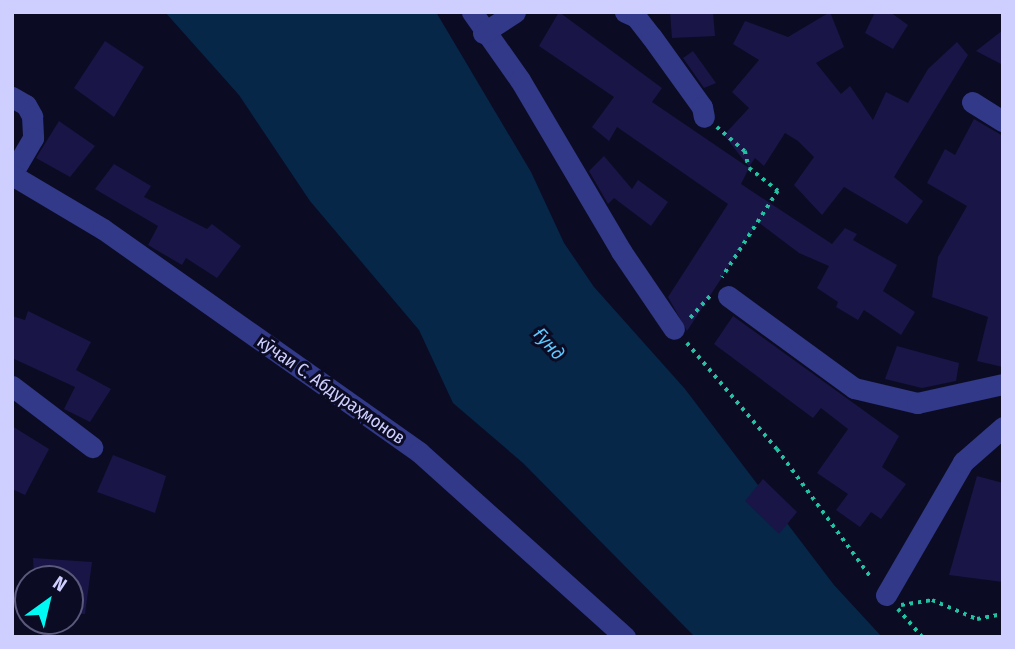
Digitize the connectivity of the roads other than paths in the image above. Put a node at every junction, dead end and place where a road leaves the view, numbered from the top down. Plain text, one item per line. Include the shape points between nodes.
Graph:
1 (472, 12) edge
2 (515, 12) edge
3 (633, 14) edge
4 (483, 33) junction
5 (12, 97) edge
6 (972, 102) dead end
7 (704, 117) road end
8 (1003, 121) edge
9 (12, 174) edge
10 (719, 291) road end
11 (674, 328) road end
12 (1003, 384) edge
13 (12, 387) edge
14 (1003, 427) edge
15 (92, 447) dead end
16 (890, 600) road end
17 (625, 637) edge

1 - 4 street
2 - 4 street
3 - 7 street via 702,107
4 - 11 street via 520,80 621,251
5 - 9 street via 26,105 32,116 33,138
6 - 8 street
9 - 17 street, кӯчаи С. Абдураҳмонов via 103,229 419,452
10 - 12 street via 854,388 916,403
13 - 15 street
14 - 16 street via 963,462

